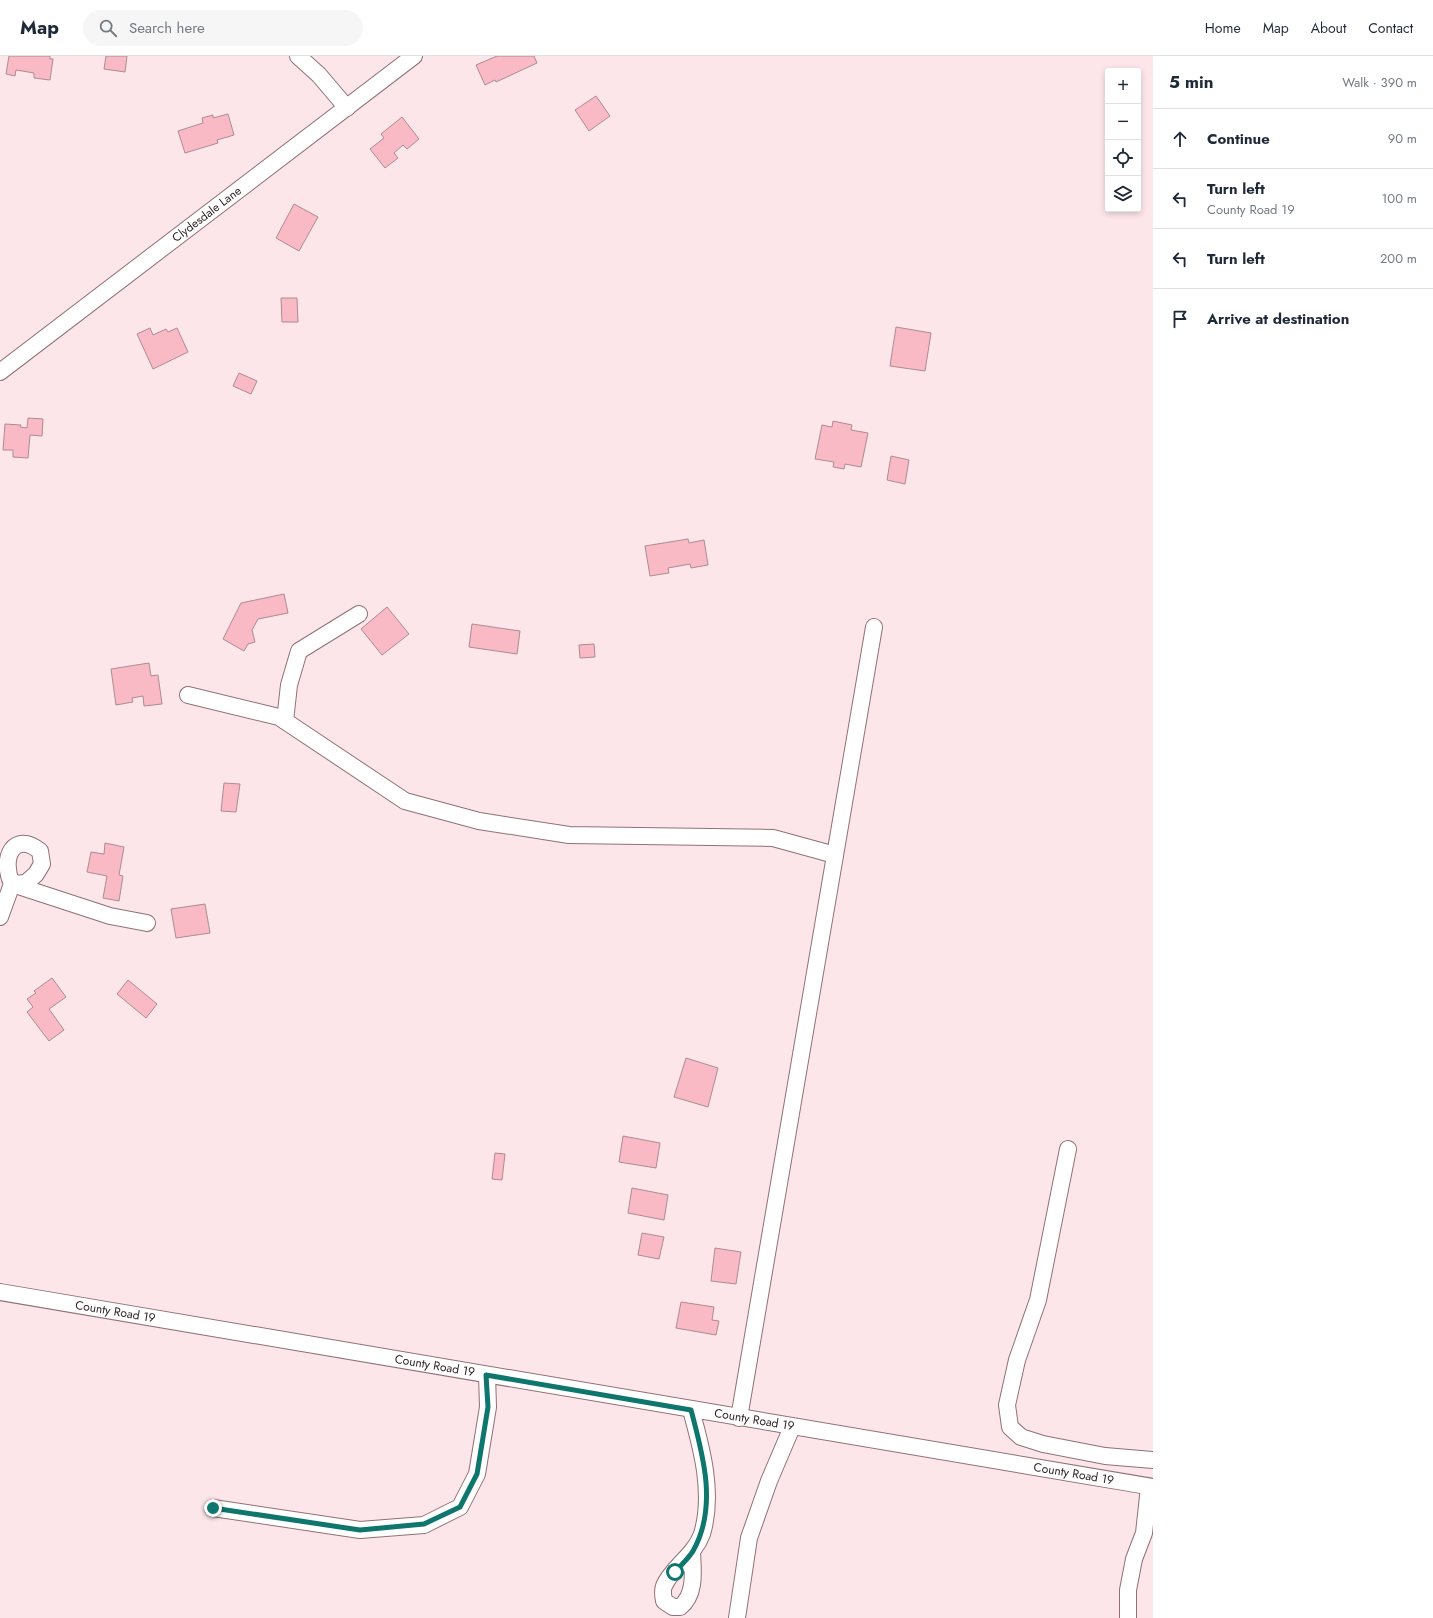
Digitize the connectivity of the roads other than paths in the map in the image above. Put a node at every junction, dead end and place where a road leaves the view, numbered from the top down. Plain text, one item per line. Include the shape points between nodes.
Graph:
1 (298, 56) edge
2 (414, 56) edge
3 (347, 108) junction
4 (0, 372) edge
5 (359, 614) dead end
6 (874, 627) dead end
7 (188, 695) dead end
8 (285, 721) junction
9 (835, 855) junction
10 (0, 917) edge
11 (147, 923) dead end
12 (1068, 1149) dead end
13 (0, 1292) edge
14 (486, 1375) junction
15 (691, 1410) junction
16 (739, 1418) junction
17 (792, 1427) junction
18 (1153, 1460) edge
19 (1151, 1487) edge
20 (213, 1508) dead end
21 (692, 1552) dead end
22 (737, 1618) edge
23 (1128, 1618) edge

1 - 3 street via 319,75
2 - 3 street, Clydesdale Lane
3 - 4 street, Clydesdale Lane
5 - 8 street via 299,651 289,685
6 - 9 street
7 - 8 street
8 - 9 street via 405,801 479,821 569,835 773,838
9 - 16 street
10 - 11 street via 12,884 110,916
12 - 18 street via 1038,1300 1017,1360 1007,1404 1010,1427 1021,1437 1043,1444 1105,1456
13 - 14 street, County Road 19
14 - 15 street, County Road 19
14 - 20 street via 488,1407 477,1474 460,1507 424,1524 360,1530
15 - 16 street, County Road 19
15 - 21 street via 700,1443 708,1496 701,1535
16 - 17 street, County Road 19
17 - 19 street, County Road 19
17 - 22 street via 749,1538
19 - 23 street via 1144,1533 1134,1559 1128,1590

